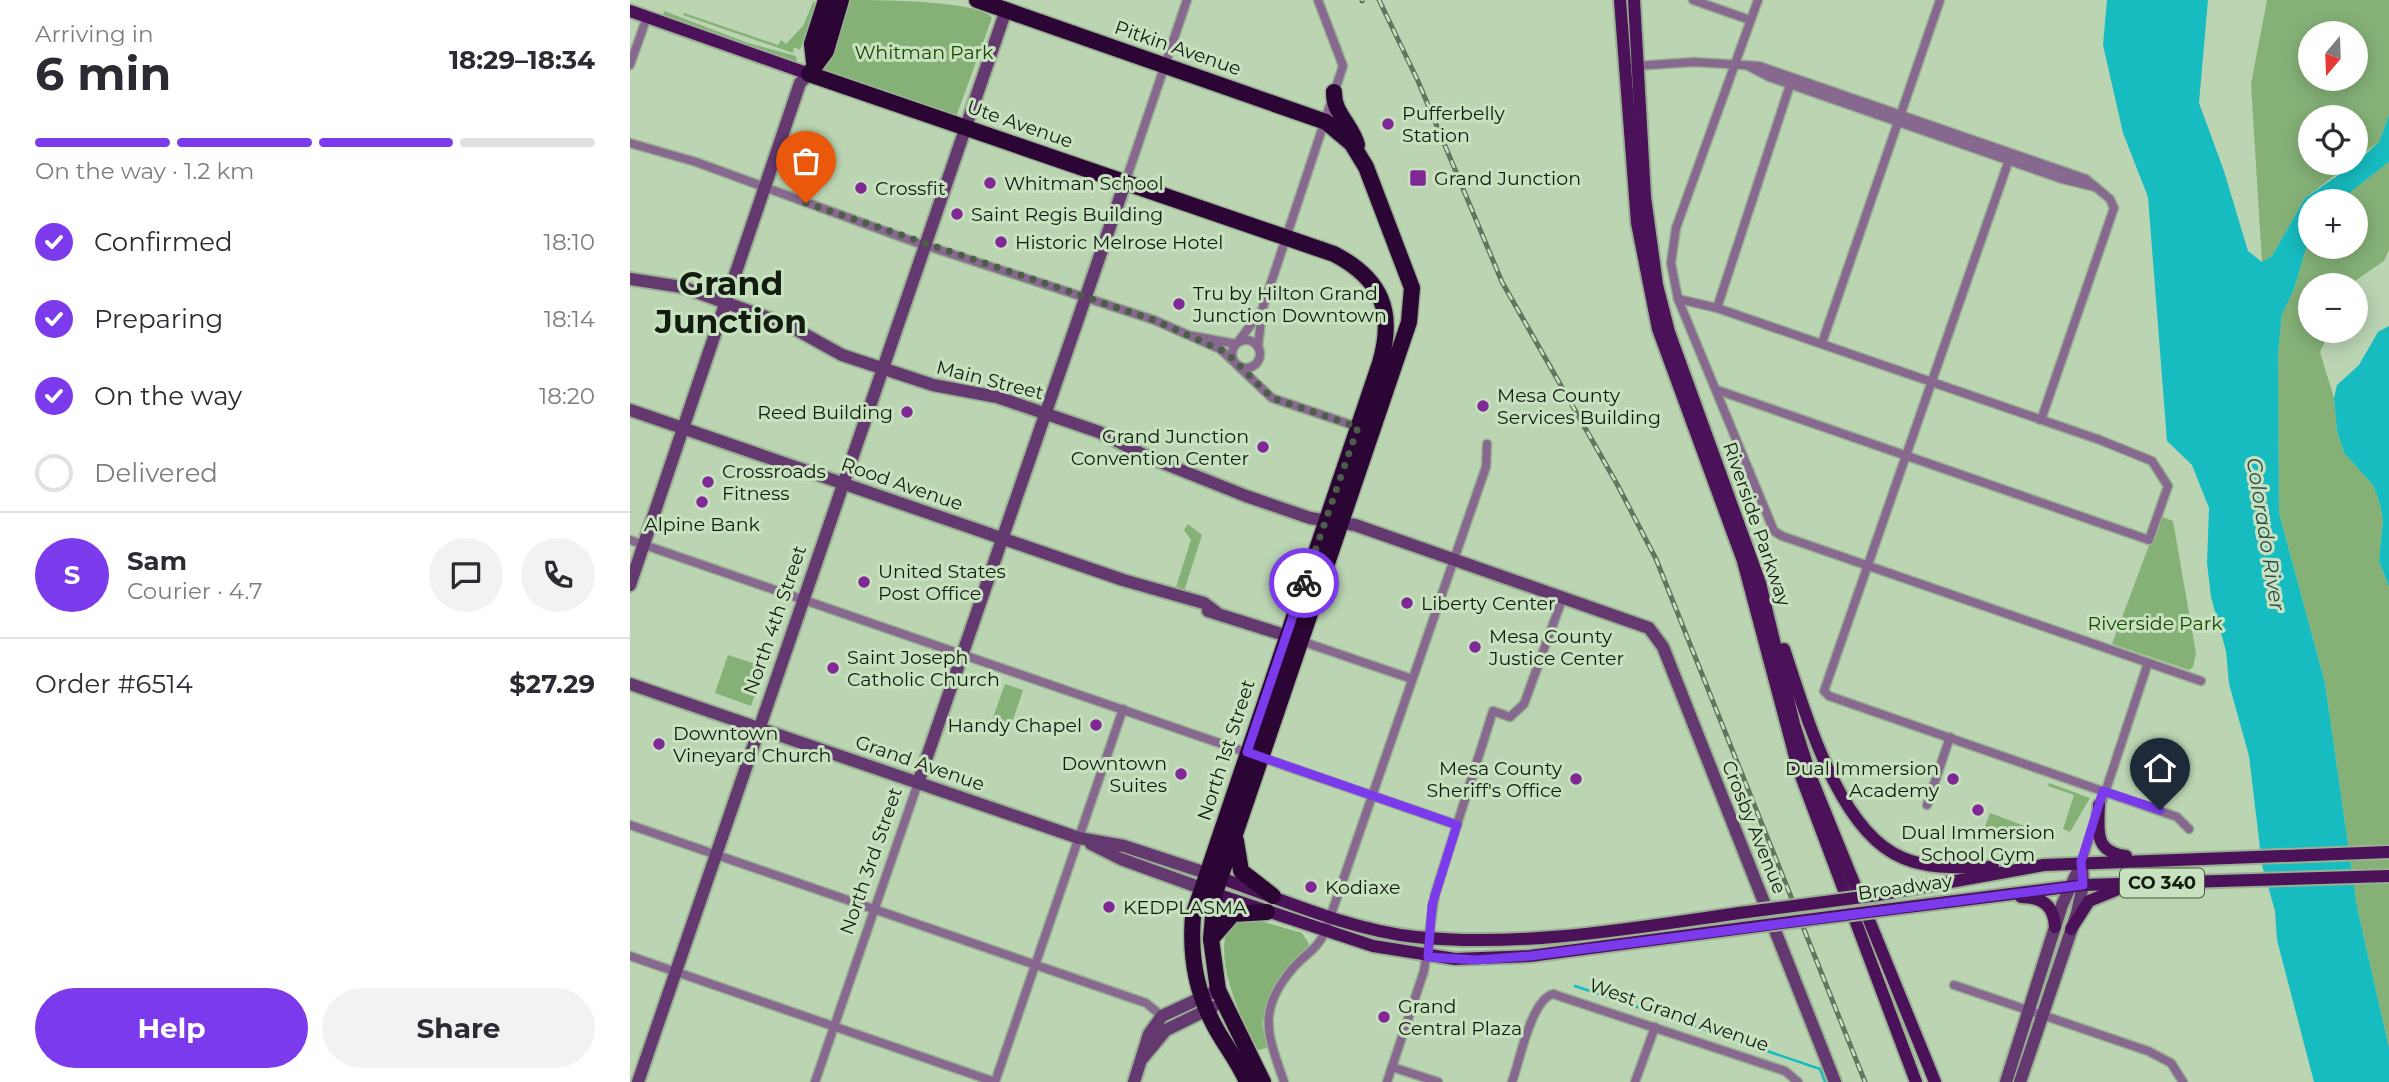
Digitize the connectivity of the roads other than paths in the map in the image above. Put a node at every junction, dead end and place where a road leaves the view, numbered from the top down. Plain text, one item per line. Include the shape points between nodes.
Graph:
1 (826, 0) edge
2 (841, 0) edge
3 (976, 0) edge
4 (1187, 0) edge
5 (1318, 0) edge
6 (1620, 0) edge
7 (1634, 0) edge
8 (1693, 0) edge
9 (1758, 0) edge
10 (1940, 0) edge
11 (1008, 5) edge
12 (630, 12) edge
13 (646, 18) junction
14 (1750, 20) junction
15 (1734, 62) junction
16 (630, 65) edge
17 (1745, 65) junction
18 (1165, 66) junction
19 (1638, 66) junction
20 (1624, 67) junction
21 (811, 68) junction
22 (1790, 85) junction
23 (1334, 92) junction
24 (1901, 119) junction
25 (1326, 122) junction
26 (966, 127) junction
27 (630, 143) edge
28 (1359, 155) junction
29 (2008, 160) junction
30 (1125, 183) junction
31 (2095, 187) junction
32 (766, 188) junction
33 (1287, 238) junction
34 (926, 245) junction
35 (630, 279) edge
36 (1086, 297) junction
37 (1678, 299) junction
38 (727, 303) junction
39 (1717, 308) junction
40 (1262, 310) junction
41 (1190, 336) junction
42 (1237, 343) junction
43 (1822, 343) junction
44 (1258, 347) junction
45 (1258, 361) junction
46 (1236, 364) junction
47 (883, 369) junction
48 (1931, 382) junction
49 (1257, 383) junction
50 (1717, 390) junction
51 (630, 410) edge
52 (1044, 413) junction
53 (2040, 420) junction
54 (1358, 427) junction
55 (684, 429) junction
56 (1487, 444) dead end
57 (1905, 455) junction
58 (844, 483) junction
59 (1332, 521) junction
60 (1003, 538) junction
61 (630, 540) edge
62 (644, 544) junction
63 (1454, 559) junction
64 (1867, 565) junction
65 (1760, 583) junction
66 (630, 585) edge
67 (1563, 597) junction
68 (803, 599) junction
69 (1649, 628) joint
70 (1293, 638) junction
71 (962, 654) junction
72 (2148, 663) junction
73 (1412, 679) junction
74 (2201, 681) dead end
75 (630, 684) edge
76 (1123, 709) junction
77 (760, 729) junction
78 (1950, 737) junction
79 (1254, 755) junction
80 (918, 783) junction
81 (2103, 791) junction
82 (1371, 795) junction
83 (1927, 805) dead end
84 (2099, 805) junction
85 (630, 825) edge
86 (1457, 825) junction
87 (2189, 829) dead end
88 (1235, 831) junction
89 (1079, 838) junction
90 (2389, 852) edge
91 (716, 855) junction
92 (2171, 859) junction
93 (2081, 862) junction
94 (2044, 865) junction
95 (2389, 876) edge
96 (1210, 883) junction
97 (2167, 883) junction
98 (2083, 885) junction
99 (2069, 886) junction
100 (1273, 896) junction
101 (1986, 896) junction
102 (874, 909) junction
103 (1267, 912) junction
104 (1331, 915) junction
105 (2055, 927) junction
106 (2071, 929) junction
107 (1325, 932) junction
108 (1429, 938) junction
109 (1211, 939) junction
110 (630, 956) edge
111 (1428, 957) junction
112 (1035, 965) junction
113 (676, 972) junction
114 (1954, 985) dead end
115 (1221, 996) junction
116 (1204, 1003) junction
117 (2028, 1011) junction
118 (1162, 1016) junction
119 (2042, 1016) junction
120 (834, 1026) junction
121 (1655, 1027) junction
122 (1142, 1059) junction
123 (1392, 1067) junction
124 (638, 1082) edge
125 (815, 1082) edge
126 (995, 1082) edge
127 (1134, 1082) edge
128 (1247, 1082) edge
129 (1263, 1082) edge
130 (1284, 1082) edge
131 (1387, 1082) edge
132 (1438, 1082) edge
133 (1512, 1082) edge
134 (1635, 1082) edge
135 (1798, 1082) edge
136 (1835, 1082) edge
137 (1916, 1082) edge
138 (1935, 1082) edge
139 (2006, 1082) edge
140 (2020, 1082) edge
141 (2183, 1082) edge

1 - 21 highway via 812,44
2 - 21 highway via 826,51
3 - 11 highway, Pitkin Avenue
4 - 18 street
5 - 23 street via 1343,66
6 - 20 main road, Riverside Parkway
7 - 19 main road, Riverside Parkway
8 - 14 street
9 - 14 street
10 - 24 street
11 - 18 highway, Pitkin Avenue
11 - 26 street, North 4th Street
12 - 13 main road, Ute Avenue
13 - 16 street
13 - 21 main road, Ute Avenue
14 - 15 street
15 - 17 street
15 - 19 street
15 - 37 street via 1672,246
17 - 22 street
17 - 24 street via 1759,66
18 - 25 highway, Pitkin Avenue
18 - 30 street
19 - 20 street
19 - 65 main road, Riverside Parkway via 1645,197 1657,285 1682,372
20 - 137 main road, Riverside Parkway via 1637,223 1658,329 1743,561 1798,768
21 - 26 highway, Ute Avenue
21 - 32 street via 800,83
22 - 24 street
22 - 39 street
23 - 25 street
23 - 28 highway via 1336,109 1351,128
24 - 29 street
24 - 31 street via 2086,179
24 - 43 street
25 - 28 highway
25 - 33 street
26 - 30 highway, Ute Avenue
26 - 34 street, North 4th Street
27 - 32 street
28 - 59 highway via 1408,272 1413,299 1409,322
29 - 31 street
29 - 48 street
30 - 33 highway, Ute Avenue
30 - 36 street, North 3rd Street
31 - 53 street via 2114,208
32 - 34 street
32 - 38 street
33 - 40 street
33 - 54 highway, Ute Avenue via 1350,262 1381,298 1388,323 1386,344
34 - 36 street
34 - 47 street, North 4th Street
35 - 38 street, Main Street via 668,284
36 - 41 street
36 - 52 street, North 3rd Street
37 - 39 street
37 - 50 street
38 - 47 street, Main Street via 788,325 825,348
38 - 55 street
39 - 43 street
40 - 42 street
40 - 44 street
41 - 42 street
41 - 46 street via 1226,352
42 - 44 street via 1250,341
42 - 46 street via 1232,352
43 - 48 street
44 - 45 street
45 - 46 street via 1250,368
45 - 49 street
46 - 49 street
47 - 52 street, Main Street
47 - 58 street, North 4th Street
48 - 53 street
48 - 57 street
49 - 54 street via 1272,398
50 - 57 street
50 - 64 street via 1777,534
51 - 55 street, Rood Avenue
52 - 59 street, Main Street via 1099,432 1226,489
52 - 60 street, North 3rd Street
53 - 57 street via 2152,461 2168,486 2149,540
54 - 59 highway
55 - 58 street, Rood Avenue
55 - 62 street
56 - 63 street via 1486,467
57 - 64 street
58 - 60 street, Rood Avenue
58 - 68 street, North 4th Street
59 - 63 street, Main Street
59 - 70 highway, North 1st Street
60 - 70 street, Rood Avenue via 1204,603 1216,612
60 - 71 street, North 3rd Street
61 - 62 street
62 - 66 street
62 - 68 street
63 - 67 street, Main Street
63 - 73 street
64 - 72 street
64 - 78 street via 1824,691
65 - 94 main road via 1844,802 1868,836 1889,852 1926,865
65 - 138 main road, Riverside Parkway via 1812,780
67 - 69 street, Main Street
67 - 86 street via 1524,704 1510,716 1493,710
68 - 71 street
68 - 77 street, North 4th Street
69 - 136 street, Crosby Avenue via 1663,647
70 - 73 street
70 - 79 highway, North 1st Street
71 - 76 street
71 - 80 street, North 3rd Street
72 - 74 street
72 - 81 street
73 - 82 street
75 - 77 street, Grand Avenue
76 - 79 street
76 - 89 street
77 - 80 street, Grand Avenue
77 - 91 street, North 4th Street
78 - 81 street
78 - 83 street
79 - 82 street
79 - 88 highway, North 1st Street
79 - 96 highway, North 1st Street
80 - 89 street, Grand Avenue
80 - 102 street, North 3rd Street
81 - 84 street
81 - 87 street via 2177,817
82 - 86 street
82 - 104 street
84 - 92 main road via 2098,838 2106,851
84 - 93 street
85 - 91 street
86 - 108 street via 1432,905
88 - 96 highway, North 1st Street
88 - 100 highway via 1241,870
89 - 96 street, Grand Avenue via 1124,846
89 - 112 street
90 - 92 main road, Broadway / CO 340
91 - 102 street
91 - 113 street, North 4th Street
92 - 93 main road, Broadway / CO 340
93 - 94 main road, Broadway / CO 340
93 - 98 street
93 - 99 street
94 - 108 main road, Broadway / CO 340, bridge via 1878,895 1567,934
95 - 97 main road, Broadway / CO 340
96 - 100 main road, Grand Avenue / CO 340
96 - 103 main road, CO 340
96 - 109 highway, North 1st Street
96 - 116 highway, North 1st Street via 1193,916 1192,945
97 - 98 main road, Broadway / CO 340
97 - 106 main road via 2099,894
98 - 99 main road, Broadway / CO 340
98 - 106 street
99 - 101 main road, Broadway / CO 340
99 - 105 street
100 - 104 main road, Grand Avenue / CO 340
101 - 105 main road via 2036,898 2053,911
101 - 111 main road, Broadway / CO 340, bridge via 1499,959
102 - 112 street
102 - 120 street, North 3rd Street
103 - 107 main road, CO 340
103 - 109 highway via 1233,914
104 - 107 street
104 - 108 main road, Grand Avenue / CO 340
105 - 117 street
106 - 119 street
107 - 111 main road, CO 340
107 - 130 street via 1314,952 1291,970 1277,992 1267,1023
108 - 111 street
109 - 115 highway, North 1st Street
110 - 113 street
111 - 123 street
112 - 118 street via 1146,1003
112 - 126 street
113 - 120 street
113 - 124 street, North 4th Street
114 - 117 street
115 - 116 street
115 - 129 highway, North 1st Street
116 - 118 street
116 - 122 street via 1166,1030
116 - 128 highway, North 1st Street
117 - 119 street
117 - 139 street
118 - 122 street via 1149,1034
119 - 140 street
119 - 141 street via 2148,1051 2178,1070
120 - 125 street, North 3rd Street
120 - 126 street
121 - 133 street, West Grand Avenue via 1559,995 1543,998 1534,1011
121 - 134 street
121 - 135 street, West Grand Avenue via 1785,1071
122 - 127 street
123 - 131 street
123 - 132 street

